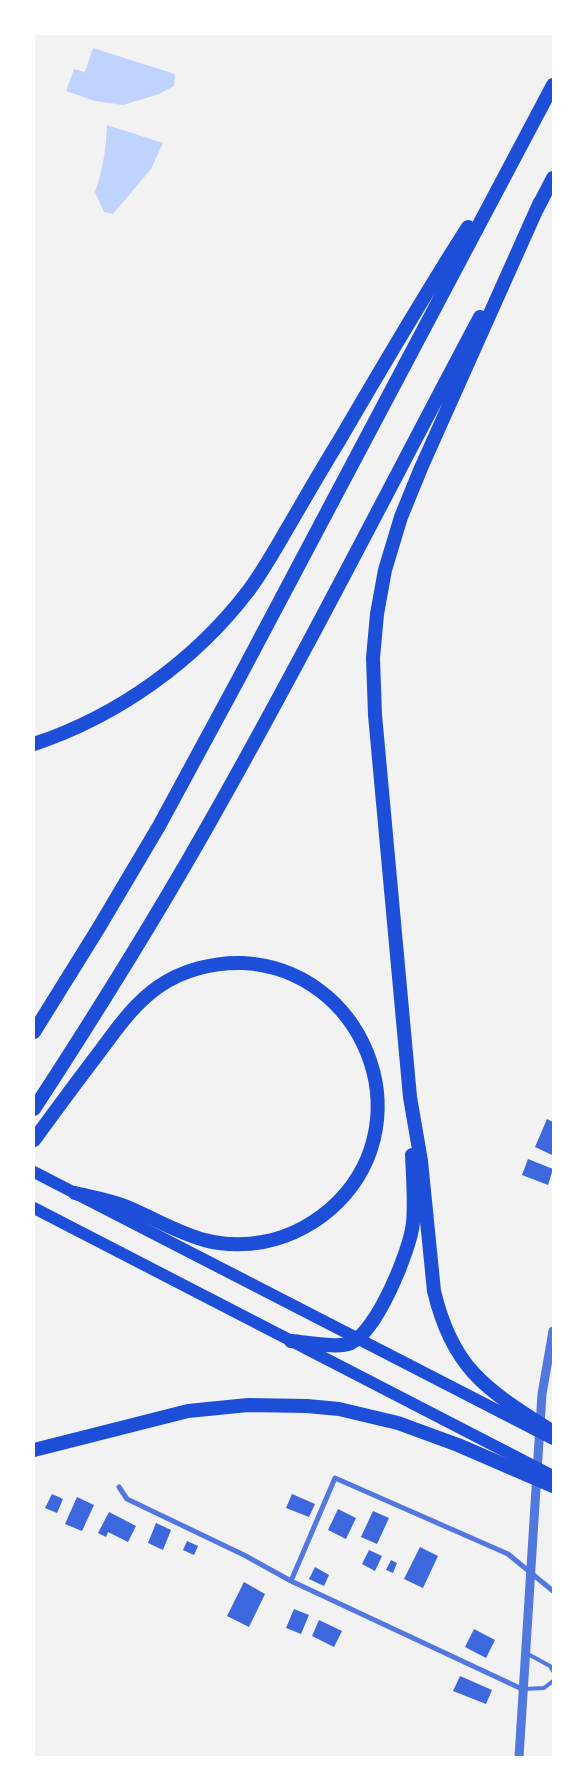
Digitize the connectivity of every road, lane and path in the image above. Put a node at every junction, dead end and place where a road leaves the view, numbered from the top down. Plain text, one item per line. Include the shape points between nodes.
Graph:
1 (553, 85) edge
2 (517, 151) junction
3 (553, 178) edge
4 (540, 202) junction
5 (34, 744) edge
6 (61, 990) junction
7 (34, 1022) edge
8 (34, 1032) edge
9 (410, 1097) junction
10 (34, 1109) edge
11 (34, 1140) edge
12 (34, 1172) edge
13 (75, 1193) junction
14 (34, 1208) edge
15 (553, 1331) edge
16 (358, 1339) junction
17 (291, 1341) junction
18 (553, 1432) edge
19 (553, 1440) edge
20 (34, 1450) edge
21 (553, 1476) edge
22 (553, 1486) edge
23 (119, 1487) dead end
24 (530, 1573) junction
25 (290, 1580) junction
26 (553, 1592) edge
27 (524, 1652) junction
28 (553, 1671) edge
29 (553, 1680) edge
30 (522, 1689) junction
31 (518, 1757) edge

1 - 2 highway
2 - 5 highway via 418,305 264,568 229,614 162,677 131,699 84,724
2 - 6 highway via 193,764
3 - 4 highway
4 - 9 highway via 401,517 385,570 378,614 373,658 375,715
4 - 10 highway via 227,792 145,933
6 - 7 highway
6 - 8 highway
9 - 16 highway via 411,1236 377,1313
9 - 18 highway via 421,1160 434,1291 444,1326 456,1351 477,1378
11 - 13 highway via 134,1008 159,986 196,969 255,964 297,976 329,997 360,1035 377,1090 377,1120 371,1148 344,1195 302,1229 264,1242 210,1242 181,1233 125,1206
12 - 13 highway
13 - 16 highway
14 - 17 highway
15 - 24 street via 542,1394
16 - 17 highway via 344,1345
16 - 19 highway
17 - 21 highway
20 - 22 highway via 188,1411 248,1405 307,1406 398,1422
23 - 25 street via 128,1499 244,1554
24 - 25 street via 508,1554 335,1478
24 - 26 street
24 - 27 street
25 - 30 street
27 - 28 lane via 550,1666
27 - 30 street
29 - 30 lane via 544,1688
30 - 31 street

